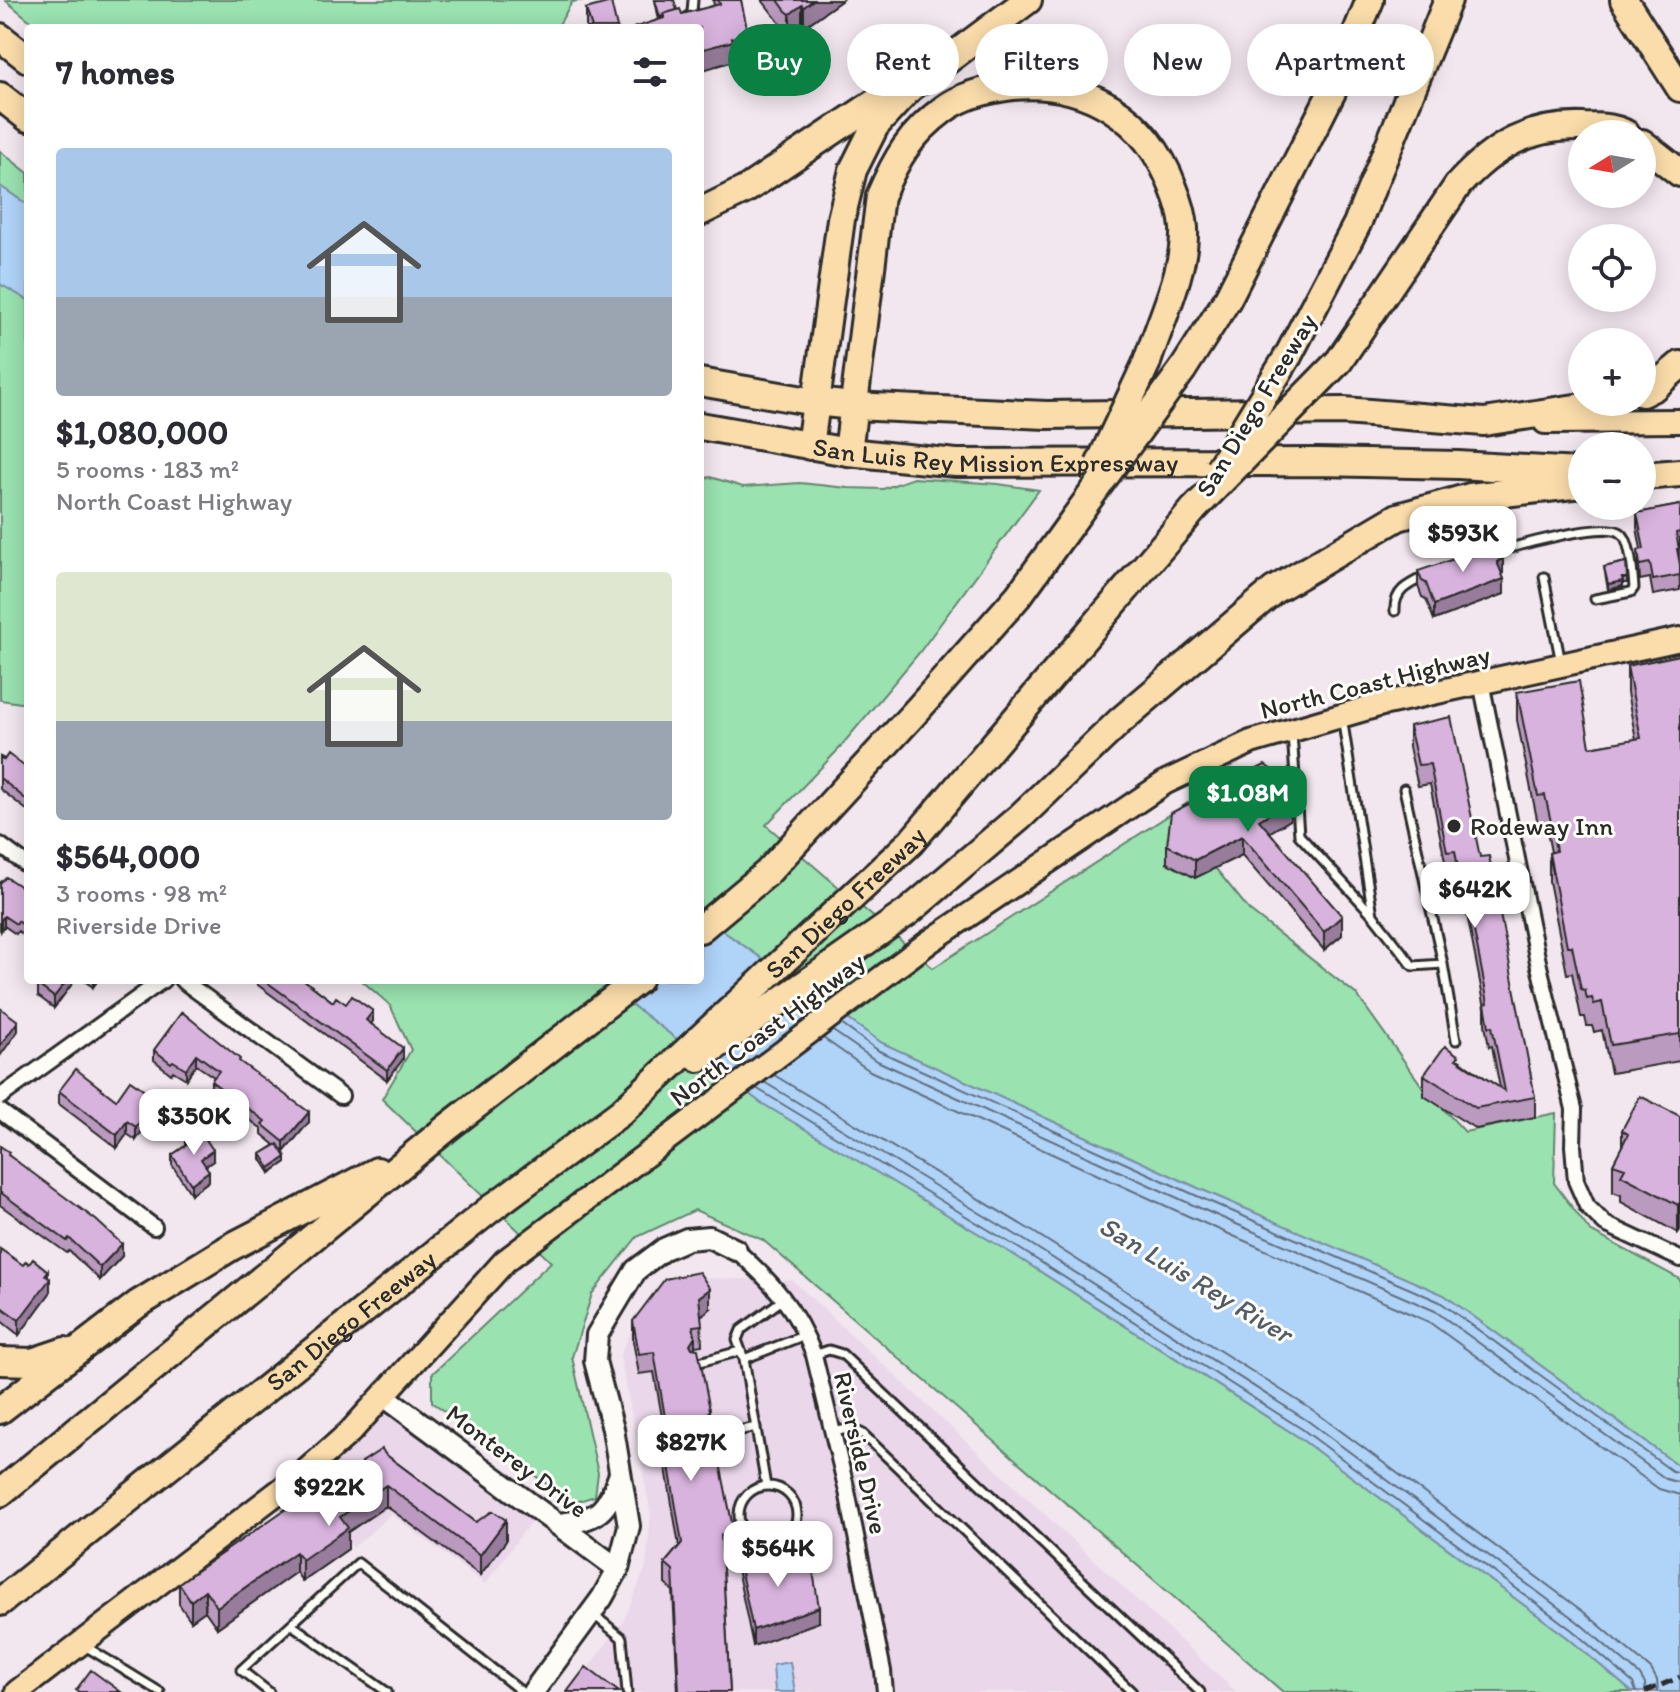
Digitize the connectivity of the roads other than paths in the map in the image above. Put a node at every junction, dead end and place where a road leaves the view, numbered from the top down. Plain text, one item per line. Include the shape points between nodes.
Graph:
1 (693, 0) edge
2 (1028, 0) edge
3 (1370, 0) edge
4 (1448, 0) edge
5 (1624, 0) edge
6 (1004, 17) junction
7 (685, 22) edge
8 (0, 37) edge
9 (24, 56) edge
10 (1680, 88) edge
11 (0, 96) edge
12 (24, 115) edge
13 (1568, 126) edge
14 (1656, 154) edge
15 (1680, 173) edge
16 (704, 210) edge
17 (1680, 365) edge
18 (704, 383) edge
19 (1656, 385) edge
20 (815, 402) junction
21 (853, 406) junction
22 (1568, 409) edge
23 (1680, 421) edge
24 (1484, 422) junction
25 (704, 427) edge
26 (810, 446) junction
27 (848, 452) junction
28 (1568, 472) edge
29 (1679, 473) edge
30 (1656, 475) edge
31 (1568, 486) edge
32 (1194, 509) junction
33 (1074, 519) junction
34 (1484, 556) edge
35 (1436, 572) edge
36 (1544, 577) dead end
37 (1595, 599) dead end
38 (1395, 611) dead end
39 (1680, 639) edge
40 (1561, 665) junction
41 (1481, 682) junction
42 (1342, 715) junction
43 (1291, 729) junction
44 (1404, 789) dead end
45 (0, 845) edge
46 (24, 863) edge
47 (1373, 915) junction
48 (704, 926) edge
49 (1443, 964) junction
50 (157, 984) edge
51 (187, 984) edge
52 (633, 984) edge
53 (1456, 1040) dead end
54 (341, 1096) dead end
55 (0, 1097) edge
56 (0, 1111) edge
57 (620, 1113) junction
58 (426, 1146) junction
59 (154, 1227) dead end
60 (736, 1250) joint
61 (1680, 1259) edge
62 (785, 1298) junction
63 (806, 1334) junction
64 (84, 1344) junction
65 (742, 1355) junction
66 (814, 1355) junction
67 (0, 1361) edge
68 (696, 1363) edge
69 (384, 1396) junction
70 (0, 1410) edge
71 (756, 1427) junction
72 (834, 1432) junction
73 (711, 1437) edge
74 (621, 1473) junction
75 (766, 1486) junction
76 (0, 1493) edge
77 (558, 1524) junction
78 (618, 1569) junction
79 (0, 1602) edge
80 (591, 1612) junction
81 (292, 1625) junction
82 (80, 1643) junction
83 (22, 1691) edge
84 (160, 1692) edge
85 (269, 1692) edge
86 (387, 1692) edge
87 (522, 1692) edge
88 (533, 1692) edge
89 (627, 1692) edge
90 (885, 1692) edge
91 (1132, 1692) edge
92 (1200, 1692) edge

1 - 7 lane
2 - 6 highway
3 - 33 highway, bridge via 1332,92 1227,300
4 - 32 highway, San Diego Freeway, bridge via 1357,224 1288,356
5 - 10 highway
6 - 16 highway via 745,190
6 - 20 highway via 910,88 875,126 853,170
8 - 9 highway
11 - 12 highway
13 - 32 highway, bridge via 1508,142 1481,159 1339,361
14 - 15 highway
17 - 19 highway
18 - 20 highway, San Luis Rey Mission Expressway
20 - 21 highway, San Luis Rey Mission Expressway
20 - 26 highway
21 - 24 highway, San Luis Rey Mission Expressway via 1047,415 1344,411
21 - 27 highway
21 - 33 highway, bridge via 880,196 897,158 945,108 989,89 1033,84 1094,99 1142,131 1160,155 1184,227 1181,261 1147,362
22 - 24 highway
23 - 24 main road, San Luis Rey Mission Expressway
25 - 26 highway, San Luis Rey Mission Expressway
26 - 27 highway, San Luis Rey Mission Expressway
27 - 28 highway, San Luis Rey Mission Expressway via 956,463 1318,462
29 - 30 highway
31 - 57 highway via 1470,497 1398,517 1274,590 908,912
32 - 57 highway, San Diego Freeway via 911,842
33 - 48 highway via 1019,595 854,778 767,873
34 - 37 lane via 1530,541 1621,531 1634,588
35 - 38 lane via 1398,594
36 - 40 lane
39 - 40 main road, North Coast Highway
40 - 41 main road, North Coast Highway
41 - 42 main road, North Coast Highway
41 - 61 street via 1574,1109 1576,1181 1587,1206 1605,1224
42 - 43 main road, North Coast Highway
42 - 47 lane
43 - 47 lane via 1299,835
43 - 69 main road, North Coast Highway via 1166,782 929,942 505,1261
44 - 49 lane
45 - 46 street
47 - 49 lane via 1413,966
49 - 53 lane
50 - 55 street
51 - 54 street
52 - 58 highway
56 - 59 street
57 - 79 highway, San Diego Freeway via 489,1210
58 - 64 highway via 231,1247
58 - 76 highway
60 - 62 street, Riverside Drive
60 - 74 street via 709,1237 664,1249 636,1270 597,1335 595,1361
62 - 63 street, Riverside Drive
62 - 65 lane via 741,1330 737,1340
63 - 65 lane
63 - 66 street, Riverside Drive
64 - 67 highway via 32,1362
64 - 70 highway
65 - 68 lane
65 - 71 lane
66 - 72 street, Riverside Drive
66 - 92 lane via 829,1350 842,1354
69 - 77 street, Monterey Drive
69 - 82 main road, North Coast Highway via 307,1470
71 - 73 lane
71 - 75 lane
72 - 90 street, Riverside Drive
72 - 91 lane via 851,1428 863,1434
74 - 77 street via 610,1501 587,1521
74 - 78 street via 629,1526
75 - 75 lane via 749,1493 740,1520 749,1536 767,1544 784,1539 797,1518 789,1495
77 - 78 street, Monterey Drive
78 - 80 street
80 - 88 street
80 - 89 lane via 622,1638
81 - 85 lane via 241,1670
81 - 86 lane
81 - 87 lane via 358,1563
82 - 83 main road, North Coast Highway
82 - 84 lane

